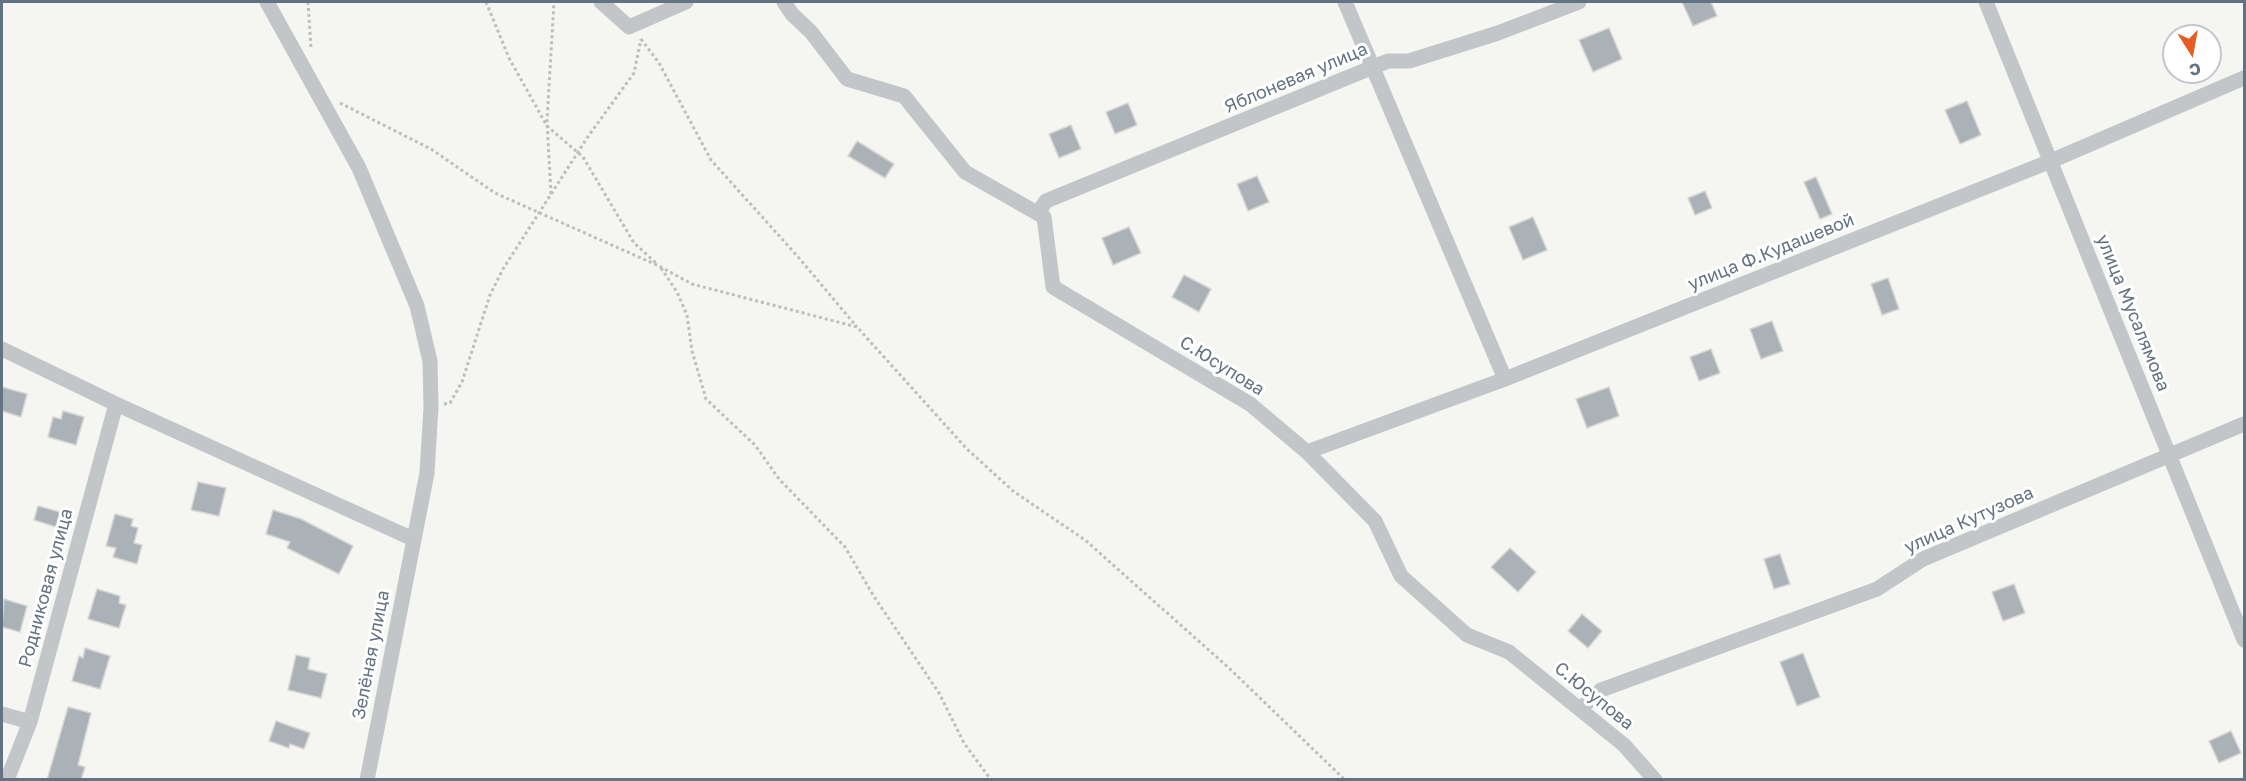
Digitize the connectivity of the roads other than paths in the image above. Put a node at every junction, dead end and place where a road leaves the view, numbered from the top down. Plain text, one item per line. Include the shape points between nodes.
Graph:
1 (267, 2) edge
2 (601, 2) edge
3 (686, 2) edge
4 (784, 2) edge
5 (1345, 2) edge
6 (1579, 2) edge
7 (1986, 2) edge
8 (1373, 67) junction
9 (2244, 78) edge
10 (2051, 161) junction
11 (1038, 213) junction
12 (2, 349) edge
13 (1505, 379) junction
14 (116, 404) junction
15 (2244, 424) edge
16 (1307, 452) junction
17 (2170, 456) junction
18 (413, 539) junction
19 (2244, 640) edge
20 (1580, 709) junction
21 (2, 714) edge
22 (30, 722) junction
23 (7, 780) edge
24 (367, 780) edge
25 (1655, 780) edge

1 - 18 street, Зелёная улица via 359,168 417,306 430,361 431,407 427,473
2 - 3 street via 629,27
4 - 11 street via 847,79 904,96 965,172
5 - 8 street
6 - 8 street, Яблоневая улица via 1498,33 1409,61 1388,61
7 - 10 street, улица Мусалямова
8 - 11 street, Яблоневая улица via 1046,201
8 - 13 street
9 - 10 street, улица Ф.Кудашевой
10 - 13 street, улица Ф.Кудашевой
10 - 17 street, улица Мусалямова
11 - 16 street, С.Юсупова via 1044,217 1053,287 1250,404
12 - 14 street
13 - 16 street, улица Ф.Кудашевой
14 - 18 street
14 - 22 street, Родниковая улица
15 - 17 street, улица Кутузова
16 - 20 street, С.Юсупова via 1375,521 1401,576 1467,634 1509,652
17 - 19 street, улица Мусалямова
17 - 20 street, улица Кутузова via 1923,559 1876,589 1601,690
18 - 24 street, Зелёная улица
20 - 25 street, С.Юсупова via 1624,745
21 - 22 street
22 - 23 street, Родниковая улица

